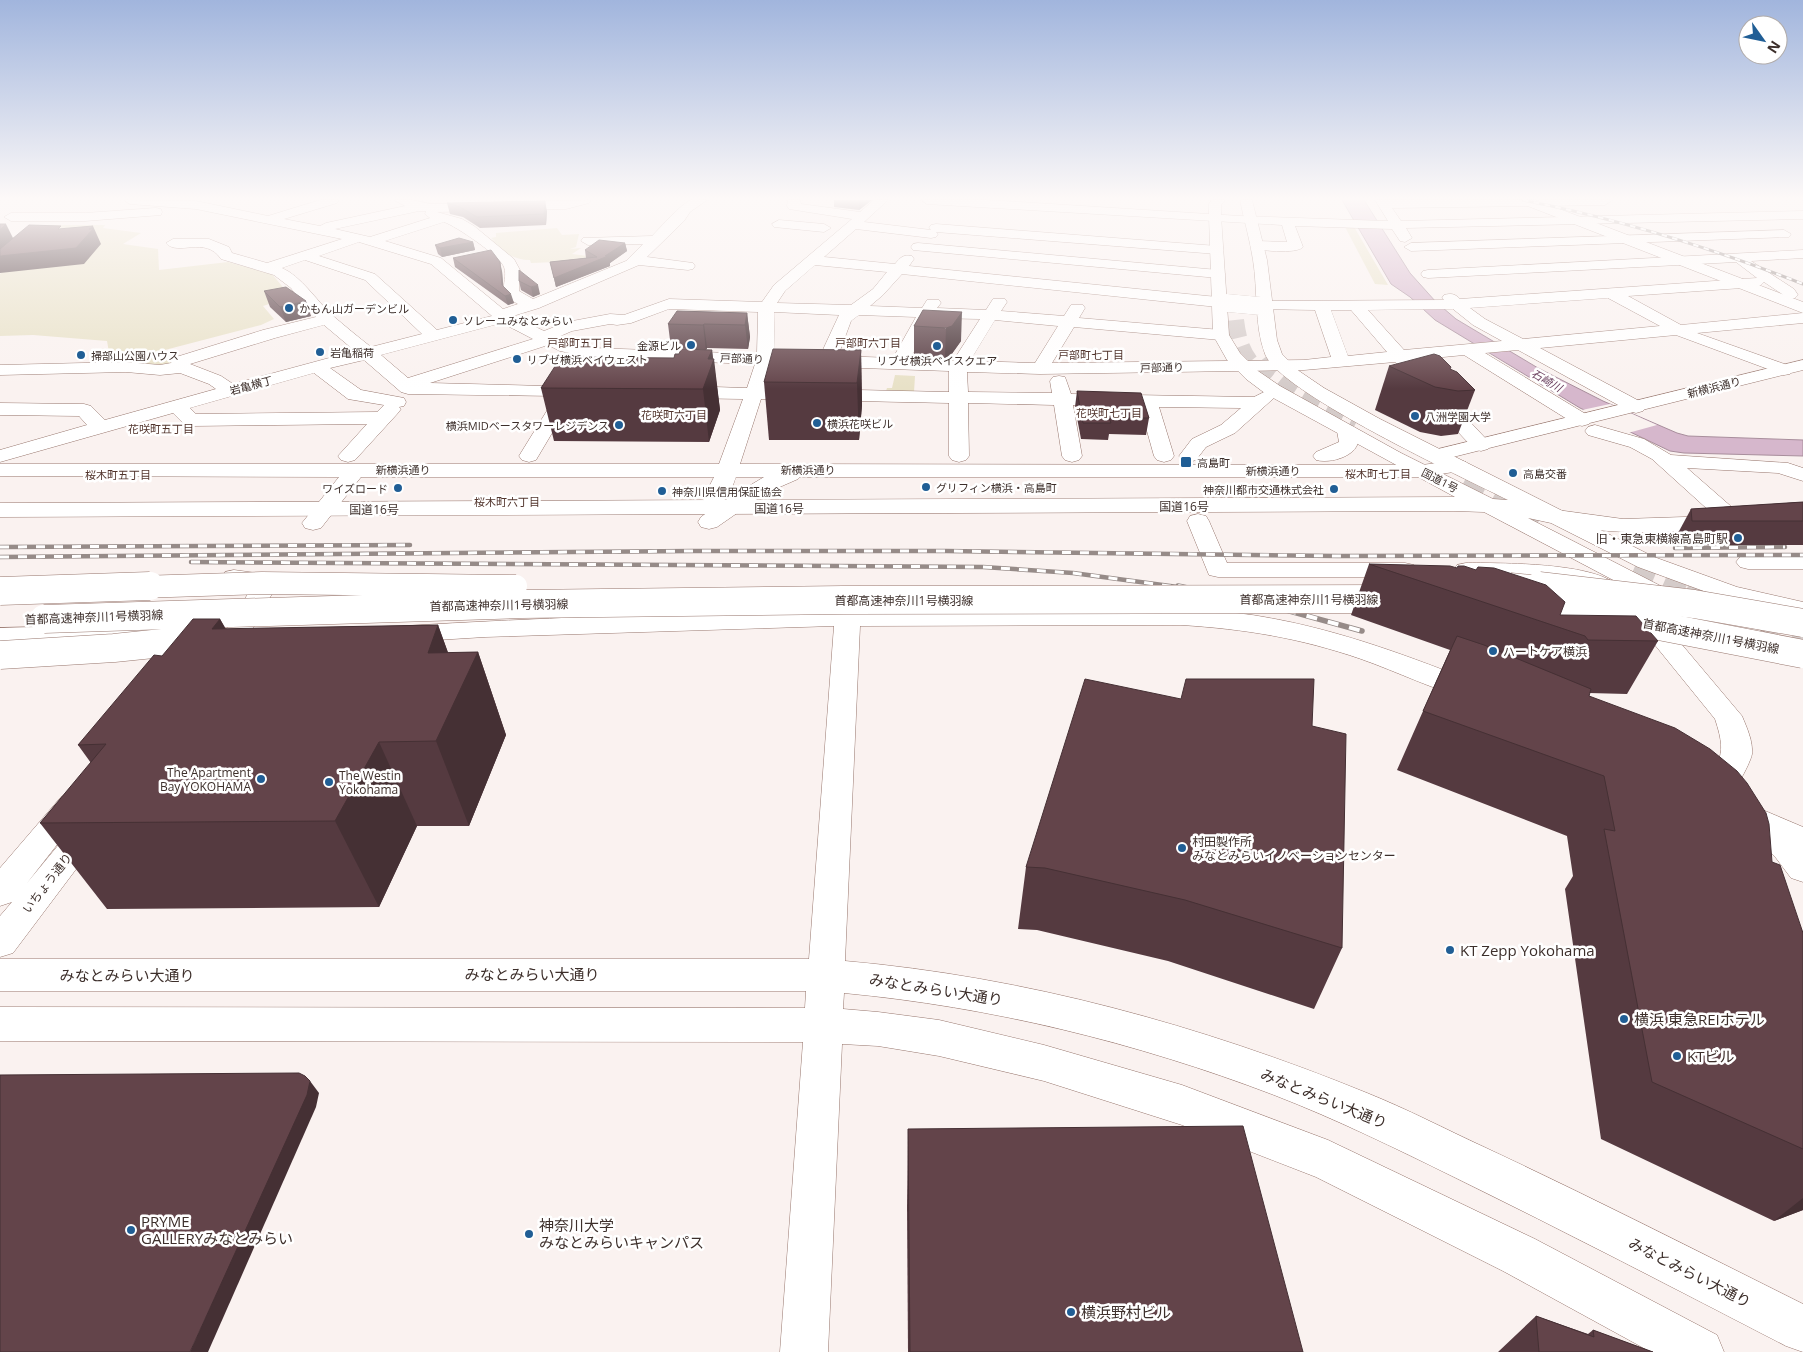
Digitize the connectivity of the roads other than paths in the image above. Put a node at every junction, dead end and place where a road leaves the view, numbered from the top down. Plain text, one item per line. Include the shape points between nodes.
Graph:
1 (250, 263) edge
2 (276, 263) edge
3 (331, 263) edge
4 (443, 263) edge
5 (508, 263) edge
6 (631, 263) edge
7 (663, 263) edge
8 (807, 263) edge
9 (841, 263) edge
10 (904, 263) edge
11 (1026, 263) edge
12 (1093, 263) edge
13 (1166, 263) edge
14 (1221, 263) edge
15 (1231, 263) edge
16 (1259, 263) edge
17 (1421, 263) edge
18 (1558, 263) edge
19 (1641, 263) edge
20 (1690, 263) edge
21 (1706, 263) edge
22 (1740, 263) edge
23 (439, 264) joint
24 (1102, 264) junction
25 (688, 266) dead end
26 (1565, 267) junction
27 (267, 268) junction
28 (899, 269) junction
29 (1165, 269) junction
30 (956, 274) junction
31 (1428, 274) junction
32 (1755, 280) junction
33 (1796, 280) dead end
34 (1014, 281) junction
35 (1088, 288) junction
36 (1230, 289) junction
37 (1611, 293) junction
38 (1158, 296) junction
39 (1796, 298) edge
40 (533, 305) junction
41 (1263, 305) junction
42 (1449, 305) junction
43 (1321, 306) junction
44 (1356, 306) junction
45 (766, 308) junction
46 (1803, 308) edge
47 (854, 311) junction
48 (926, 313) junction
49 (991, 315) junction
50 (502, 316) junction
51 (1803, 318) edge
52 (327, 319) junction
53 (1235, 320) tunnel mouth
54 (1069, 322) junction
55 (1252, 322) tunnel mouth
56 (1150, 329) junction
57 (749, 330) dead end
58 (767, 330) junction
59 (1677, 330) junction
60 (342, 332) junction
61 (1221, 334) junction
62 (261, 336) junction
63 (433, 336) junction
64 (324, 337) dead end
65 (545, 339) junction
66 (1513, 346) junction
67 (1473, 350) junction
68 (259, 354) dead end
69 (366, 354) junction
70 (1399, 356) junction
71 (766, 359) junction
72 (827, 361) junction
73 (478, 362) junction
74 (1342, 362) junction
75 (899, 364) junction
76 (1281, 365) junction
77 (958, 366) junction
78 (1240, 366) junction
79 (1140, 367) junction
80 (309, 369) junction
81 (1048, 369) junction
82 (0, 370) edge
83 (189, 370) junction
84 (1784, 370) junction
85 (581, 372) junction
86 (1802, 375) edge
87 (1274, 390) junction
88 (230, 391) junction
89 (598, 391) edge
90 (403, 392) junction
91 (666, 392) edge
92 (754, 393) junction
93 (958, 397) junction
94 (1063, 399) junction
95 (1148, 401) junction
96 (1257, 403) junction
97 (176, 406) junction
98 (0, 409) edge
99 (1635, 411) junction
100 (383, 418) junction
101 (1595, 424) junction
102 (100, 427) junction
103 (1347, 431) junction
104 (1481, 444) junction
105 (1437, 455) junction
106 (0, 456) edge
107 (529, 456) junction
108 (959, 456) junction
109 (1072, 456) junction
110 (1164, 456) junction
111 (1189, 456) junction
112 (1323, 456) junction
113 (1394, 457) junction
114 (1667, 461) junction
115 (352, 463) junction
116 (730, 463) junction
117 (756, 463) junction
118 (1803, 464) edge
119 (1459, 466) junction
120 (1781, 467) junction
121 (827, 469) junction
122 (0, 470) edge
123 (1422, 471) junction
124 (1803, 475) edge
125 (1488, 505) junction
126 (713, 509) junction
127 (0, 510) edge
128 (318, 516) junction
129 (1557, 517) junction
130 (1454, 518) junction
131 (1198, 520) junction
132 (1519, 521) junction
133 (0, 525) edge
134 (1748, 562) dead end
135 (1803, 562) edge
136 (1299, 570) junction
137 (0, 583) edge
138 (1429, 585) junction
139 (529, 586) junction
140 (0, 591) edge
141 (698, 602) junction
142 (0, 603) edge
143 (1499, 606) junction
144 (1681, 606) junction
145 (53, 610) junction
146 (1803, 610) edge
147 (848, 618) junction
148 (0, 620) edge
149 (1803, 623) edge
150 (1657, 630) junction
151 (0, 636) edge
152 (378, 636) edge
153 (1803, 646) edge
154 (256, 648) edge
155 (0, 655) edge
156 (1803, 655) edge
157 (0, 667) edge
158 (192, 672) junction
159 (1494, 700) edge
160 (1751, 817) junction
161 (1803, 841) edge
162 (1803, 869) edge
163 (0, 892) edge
164 (0, 942) edge
165 (0, 975) edge
166 (827, 975) junction
167 (0, 1024) edge
168 (823, 1025) junction
169 (1803, 1329) edge
170 (804, 1352) edge
171 (1700, 1352) edge

1 - 27 main road
2 - 27 main road
3 - 63 main road via 370,277
4 - 23 main road
5 - 40 main road via 512,267 512,295
6 - 40 main road, 岩亀横丁
7 - 25 main road
8 - 45 main road via 778,289
9 - 28 main road
10 - 28 main road
11 - 34 main road
12 - 24 main road
13 - 29 main road
14 - 36 main road, 国道1号
15 - 36 main road, 国道1号
16 - 41 main road, 国道1号
17 - 31 main road
18 - 26 main road
19 - 26 main road
20 - 32 main road
21 - 32 main road
22 - 32 main road
23 - 50 main road, 戸部通り
24 - 29 main road
24 - 35 main road
26 - 31 main road
26 - 37 main road
27 - 52 main road via 297,284
28 - 30 main road
28 - 47 main road
29 - 36 main road
29 - 38 main road
30 - 34 main road
30 - 48 main road
31 - 42 main road
32 - 33 main road
32 - 37 main road
32 - 39 main road via 1789,292
32 - 46 main road
34 - 35 main road
34 - 49 main road
35 - 38 main road
35 - 54 main road
36 - 38 main road
36 - 41 main road, bridge
36 - 53 main road, 国道1号
36 - 55 main road, 国道1号
36 - 61 main road, 国道1号
37 - 42 main road
37 - 59 main road
38 - 56 main road
40 - 50 main road, 岩亀横丁
41 - 43 main road
41 - 76 main road, 国道1号 via 1269,340
42 - 44 main road
42 - 66 main road
43 - 44 main road
43 - 74 main road
44 - 70 main road
45 - 47 main road
45 - 58 main road
45 - 65 main road via 662,305 632,318 567,327
47 - 48 main road
47 - 72 main road via 840,326
48 - 49 main road
48 - 75 main road
49 - 54 main road
49 - 77 main road
50 - 63 main road, 岩亀横丁
50 - 65 main road, 戸部通り
51 - 59 main road, 戸部通り
52 - 60 main road
52 - 62 main road
54 - 56 main road
54 - 81 main road
56 - 61 main road
56 - 79 main road
57 - 58 main road
58 - 71 main road
59 - 66 main road, 戸部通り
59 - 84 main road
60 - 64 main road
60 - 69 main road
61 - 78 main road, 国道1号
62 - 80 main road via 280,353
62 - 83 main road via 179,362
63 - 69 main road, 岩亀横丁
65 - 73 main road
65 - 85 main road, 戸部通り via 566,347
66 - 67 main road, 戸部通り
66 - 99 main road
67 - 70 main road, 戸部通り
67 - 101 main road
68 - 83 main road
69 - 80 main road, 岩亀横丁
69 - 90 main road
70 - 74 main road, 戸部通り
70 - 104 main road
71 - 72 main road, 戸部通り
71 - 85 main road, 戸部通り via 662,348
71 - 92 main road
72 - 75 main road, 戸部通り
73 - 85 main road via 556,384
73 - 90 main road
74 - 76 main road, 戸部通り
75 - 77 main road, 戸部通り
76 - 78 main road, 戸部通り
76 - 105 main road, 国道1号 via 1317,392
77 - 81 main road, 戸部通り
77 - 93 main road
78 - 79 main road, 戸部通り
78 - 87 main road, 国道1号
79 - 81 main road, 戸部通り
80 - 88 main road, 岩亀横丁
80 - 90 main road via 354,395
81 - 94 main road
82 - 83 main road via 126,367
83 - 88 main road via 215,380
84 - 86 main road, 新横浜通り
84 - 99 main road, 新横浜通り
85 - 89 main road
85 - 90 main road
85 - 107 main road
86 - 99 main road, 新横浜通り
87 - 96 main road
87 - 103 main road, 国道1号
88 - 97 main road, 岩亀横丁
90 - 100 main road
91 - 92 main road
92 - 93 main road
92 - 116 main road
93 - 94 main road
93 - 108 main road
94 - 95 main road
94 - 109 main road
95 - 96 main road
95 - 110 main road
96 - 111 main road via 1228,429 1199,443
97 - 100 main road via 191,420
97 - 102 main road, 岩亀横丁
98 - 102 main road via 84,410
99 - 101 main road
100 - 115 main road
101 - 104 main road, 新横浜通り
101 - 114 main road
101 - 119 main road, 新横浜通り
102 - 106 main road, 岩亀横丁
103 - 112 main road via 1351,438 1347,446
103 - 113 main road, 国道1号
104 - 105 main road, 新横浜通り
105 - 113 main road, 新横浜通り
105 - 119 main road, 国道1号
106 - 115 main road, 新横浜通り
107 - 115 main road, 新横浜通り
107 - 116 main road, 新横浜通り
108 - 109 main road, 新横浜通り
108 - 117 main road, 新横浜通り
109 - 110 main road, 新横浜通り
110 - 111 main road, 新横浜通り
111 - 112 main road, 新横浜通り
112 - 113 main road, 新横浜通り
113 - 123 main road, 国道1号
114 - 120 main road
114 - 129 main road via 1734,521 1625,527
115 - 116 main road, 新横浜通り
115 - 122 main road, 新横浜通り
115 - 128 main road
116 - 117 main road, 新横浜通り
116 - 126 main road
117 - 121 main road, 新横浜通り
117 - 126 main road
118 - 120 main road
119 - 123 main road, 新横浜通り
119 - 129 main road, 国道1号
120 - 124 main road
121 - 123 main road, 新横浜通り
121 - 126 main road via 786,476
123 - 125 main road, 国道1号
125 - 126 main road, 国道16号
125 - 129 main road, 国道16号
125 - 132 main road, 国道1号
126 - 128 main road, 国道16号
126 - 131 main road, 国道16号
127 - 128 main road, 国道16号
128 - 133 main road, 国道16号
129 - 146 main road, 国道1号 via 1646,562 1683,576 1729,592
130 - 131 main road, 国道16号
130 - 132 main road, 国道16号
130 - 144 main road via 1516,530 1622,585
131 - 136 main road via 1218,570
132 - 144 main road, 国道1号
134 - 135 main road
136 - 138 main road
136 - 138 main road via 1314,603
137 - 158 main road via 233,576 254,579 261,586 261,592 239,630
138 - 139 main road, 首都高速神奈川1号横羽線
138 - 141 main road, 首都高速神奈川1号横羽線, bridge via 1241,598
138 - 149 main road, 首都高速神奈川1号横羽線, bridge via 1508,584 1606,592 1715,606
138 - 150 main road via 1553,572 1615,591 1632,603
139 - 140 main road, bridge via 262,584
139 - 145 main road, 首都高速神奈川1号横羽線, bridge
141 - 145 main road, 首都高速神奈川1号横羽線, bridge
141 - 155 main road, bridge via 340,625 114,648
142 - 145 main road, 首都高速神奈川1号横羽線
143 - 150 main road
143 - 153 main road via 1590,609
143 - 156 main road, 首都高速神奈川1号横羽線, bridge via 1660,626
144 - 156 main road, 国道1号
145 - 148 main road, 首都高速神奈川1号横羽線
147 - 152 main road via 485,629
147 - 159 main road via 1181,617 1228,620 1355,648
147 - 166 main road
150 - 160 main road via 1728,716 1736,738 1737,753 1733,767 1697,792
151 - 158 main road via 157,632 173,635 188,646
154 - 158 main road
157 - 158 main road via 140,655
160 - 161 main road
160 - 162 main road via 1776,836
163 - 164 main road, いちょう通り via 100,793
165 - 166 main road, みなとみらい大通り
166 - 168 main road
166 - 169 main road, みなとみらい大通り via 916,984 1053,1008 1190,1046 1341,1102 1529,1190
167 - 168 main road
168 - 170 main road
168 - 171 main road via 939,1038 1044,1063 1182,1105 1328,1161 1519,1255

